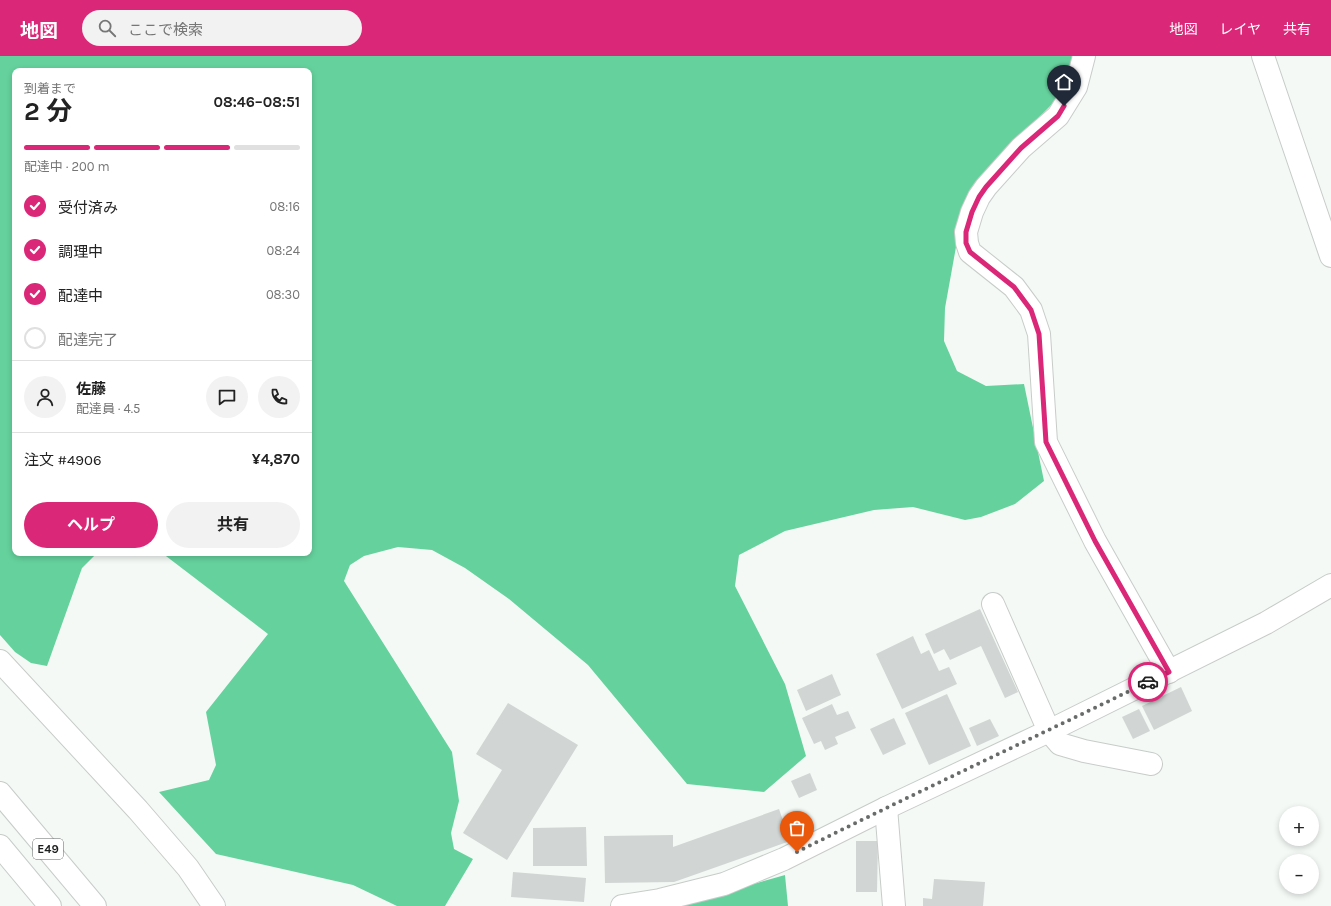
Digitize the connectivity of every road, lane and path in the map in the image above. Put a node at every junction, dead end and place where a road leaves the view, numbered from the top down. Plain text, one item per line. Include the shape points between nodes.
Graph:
1 (1084, 56) edge
2 (1263, 56) edge
3 (1331, 256) edge
4 (1331, 585) edge
5 (993, 604) dead end
6 (0, 661) edge
7 (1169, 672) junction
8 (1049, 731) junction
9 (1151, 764) dead end
10 (0, 793) edge
11 (886, 808) junction
12 (0, 846) edge
13 (50, 906) edge
14 (95, 906) edge
15 (214, 906) edge
16 (622, 906) edge
17 (894, 906) edge

1 - 7 main road via 1076,87 1058,116 1021,148 986,187 972,212 965,237 970,252 1014,287 1031,310 1039,334 1046,442 1095,541
2 - 3 main road
4 - 7 main road via 1266,623
5 - 8 main road
6 - 15 main road via 138,810 188,868
7 - 8 main road
8 - 9 main road via 1060,744
8 - 11 main road
10 - 14 main road, E49
11 - 16 main road via 784,859 724,884 660,900
11 - 17 main road
12 - 13 main road, E49

